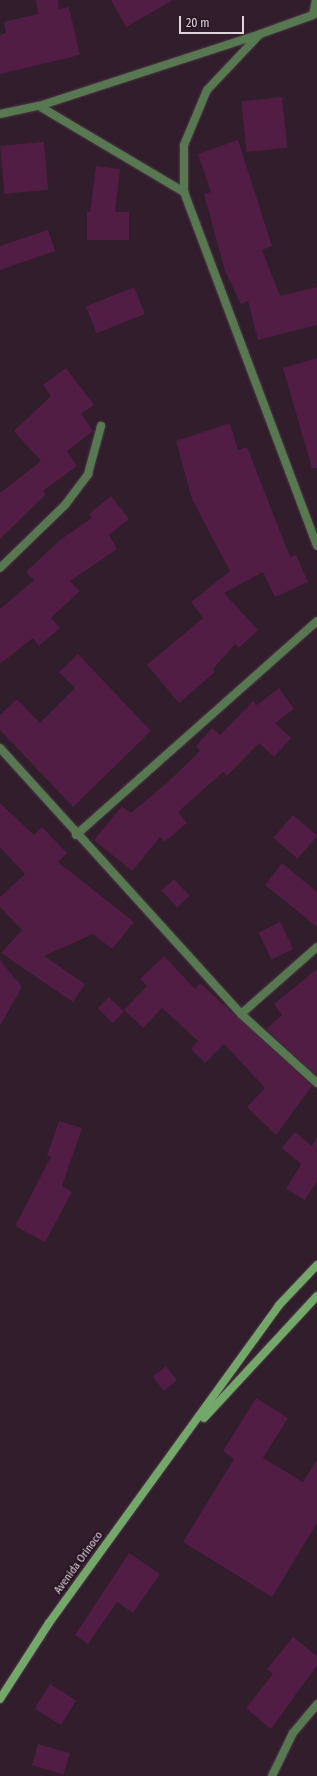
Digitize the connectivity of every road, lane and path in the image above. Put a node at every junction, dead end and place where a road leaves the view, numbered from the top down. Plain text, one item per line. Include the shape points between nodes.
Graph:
1 (316, 0) edge
2 (315, 17) edge
3 (260, 34) junction
4 (39, 106) junction
5 (0, 114) edge
6 (184, 192) junction
7 (100, 426) dead end
8 (317, 546) edge
9 (0, 568) edge
10 (317, 620) edge
11 (0, 748) edge
12 (76, 835) junction
13 (317, 947) edge
14 (241, 1014) junction
15 (317, 1083) edge
16 (317, 1265) edge
17 (317, 1296) edge
18 (181, 1443) junction
19 (0, 1699) edge
20 (317, 1704) edge
21 (272, 1776) edge

1 - 2 street
2 - 3 street
3 - 4 street
3 - 6 street via 207,90 184,145
4 - 5 street
4 - 6 street
6 - 8 street
7 - 9 street via 88,474 65,506
10 - 12 street
11 - 12 street
12 - 14 street
13 - 14 street
14 - 15 street
16 - 18 main road, Avenida Orinoco via 279,1305
17 - 18 main road, Avenida Orinoco
18 - 19 main road, Avenida Orinoco via 50,1623
20 - 21 street via 293,1733

